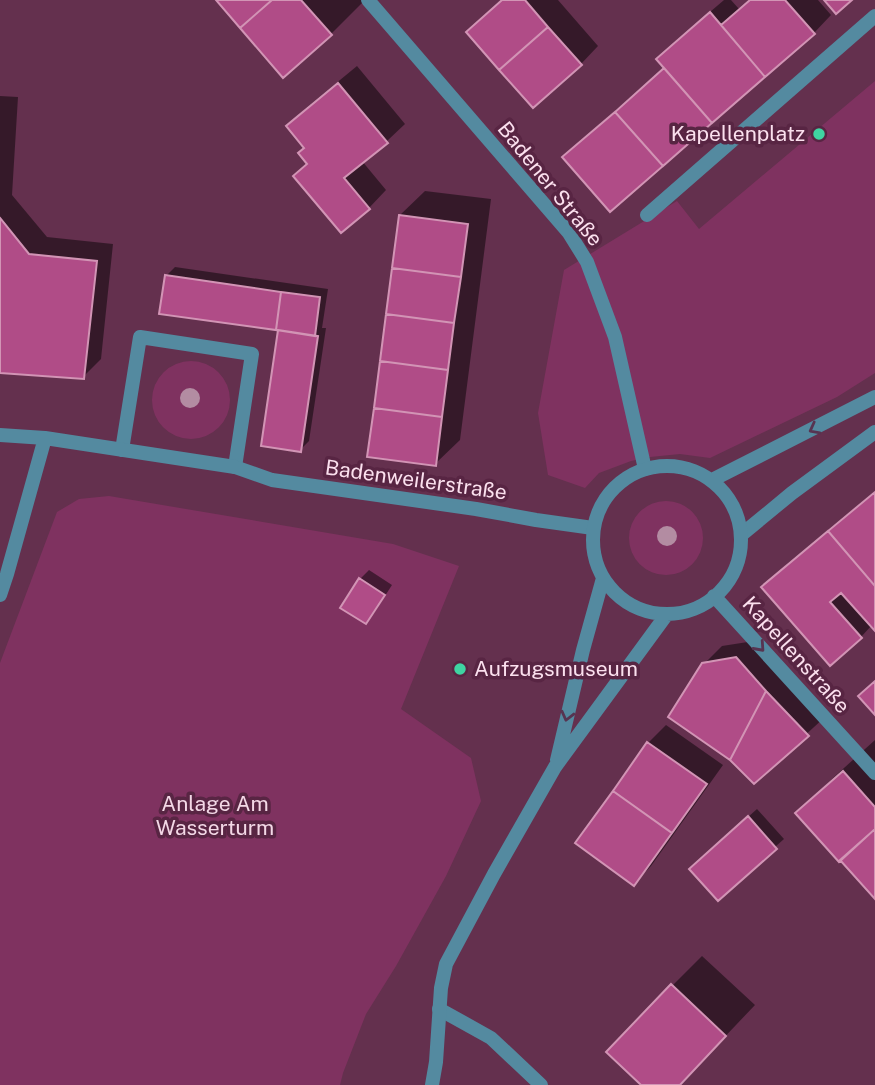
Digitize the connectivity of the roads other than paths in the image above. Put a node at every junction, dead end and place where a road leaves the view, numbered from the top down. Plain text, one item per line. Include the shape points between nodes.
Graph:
1 (368, 0) edge
2 (875, 16) edge
3 (647, 215) dead end
4 (875, 397) edge
5 (875, 432) edge
6 (0, 435) edge
7 (45, 438) junction
8 (122, 450) junction
9 (235, 467) junction
10 (645, 469) junction
11 (712, 480) junction
12 (593, 528) junction
13 (741, 535) junction
14 (603, 578) junction
15 (0, 595) edge
16 (714, 596) junction
17 (667, 614) junction
18 (555, 767) junction
19 (875, 773) edge
20 (439, 1009) junction
21 (432, 1085) edge
22 (541, 1085) edge

1 - 10 street, Badener Straße via 569,233 587,262 615,337
2 - 3 street
4 -> 11 street
5 - 13 street
6 - 7 street, Badenweilerstraße
7 - 8 street, Badenweilerstraße
7 - 15 street
8 - 9 street, Badenweilerstraße
8 - 9 street via 140,337 190,344 252,354
9 - 12 street, Badenweilerstraße via 272,480
10 - 11 street via 668,465
10 - 12 street via 611,491
11 - 13 street via 737,515
12 - 14 street via 594,554
13 - 16 street via 730,579
14 - 17 street via 620,597 642,610
14 -> 18 street
16 - 17 street via 692,609
16 -> 19 street, Kapellenstraße
17 - 18 street
18 - 20 street via 446,964
20 - 21 street
20 - 22 street via 491,1038

